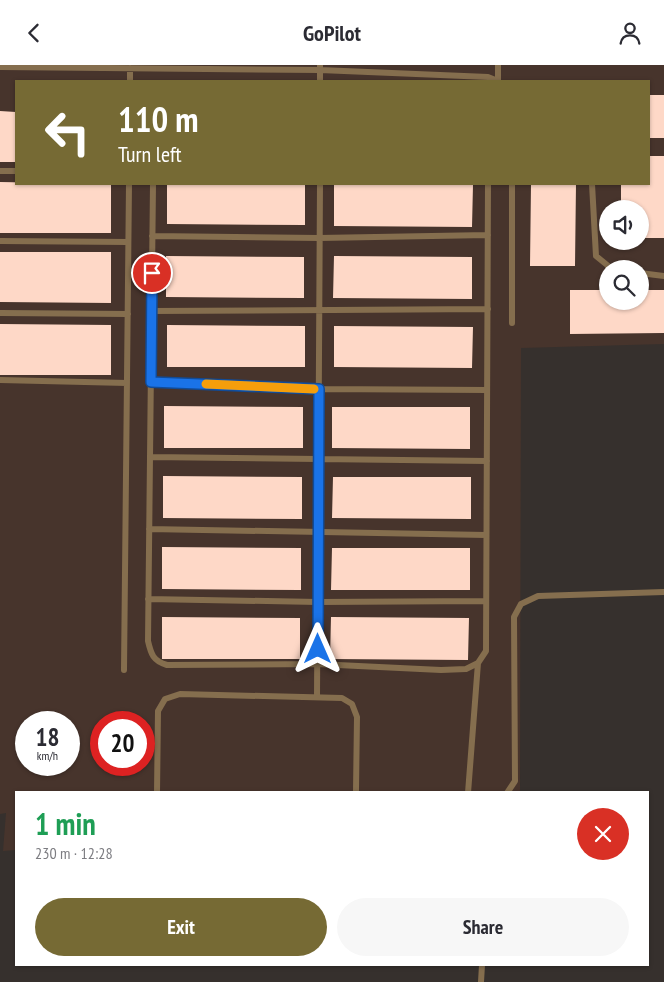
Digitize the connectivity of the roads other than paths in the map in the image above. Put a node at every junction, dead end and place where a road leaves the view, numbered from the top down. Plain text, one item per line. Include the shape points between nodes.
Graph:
1 (498, 65) edge
2 (0, 67) edge
3 (235, 67) edge
4 (320, 67) edge
5 (130, 68) junction
6 (130, 80) edge
7 (320, 80) edge
8 (496, 80) edge
9 (498, 80) edge
10 (0, 171) edge
11 (15, 171) edge
12 (129, 185) edge
13 (153, 185) edge
14 (320, 185) edge
15 (488, 185) edge
16 (512, 185) edge
17 (592, 185) edge
18 (488, 235) junction
19 (152, 236) junction
20 (319, 238) junction
21 (0, 241) edge
22 (128, 242) junction
23 (601, 260) edge
24 (649, 274) edge
25 (664, 276) edge
26 (488, 309) junction
27 (319, 310) junction
28 (152, 311) junction
29 (0, 313) edge
30 (128, 314) junction
31 (512, 323) dead end
32 (0, 380) edge
33 (151, 382) junction
34 (127, 383) junction
35 (319, 389) junction
36 (487, 390) junction
37 (150, 457) junction
38 (318, 460) junction
39 (487, 461) junction
40 (149, 529) junction
41 (318, 532) junction
42 (486, 535) junction
43 (664, 592) edge
44 (148, 599) junction
45 (486, 601) junction
46 (318, 603) junction
47 (478, 663) junction
48 (317, 664) junction
49 (124, 670) dead end
50 (317, 697) junction
51 (157, 791) edge
52 (356, 791) edge
53 (468, 791) edge
54 (508, 791) edge
55 (482, 966) edge
56 (482, 982) edge

1 - 9 lane
2 - 5 lane
3 - 4 lane
3 - 5 lane
4 - 7 lane
4 - 8 lane
5 - 6 lane
10 - 11 lane
12 - 22 lane
13 - 19 lane
14 - 20 lane
15 - 18 lane
16 - 31 lane
17 - 23 lane via 596,256
18 - 20 lane
18 - 26 lane
19 - 20 lane
19 - 28 lane
20 - 27 lane
21 - 22 lane
22 - 30 lane
24 - 25 lane
26 - 27 lane
26 - 36 lane
27 - 28 lane
27 - 35 lane
28 - 33 lane
29 - 30 lane
30 - 34 lane
32 - 34 lane
33 - 35 lane
33 - 37 lane
34 - 49 lane
35 - 36 lane
35 - 38 lane
36 - 39 lane
37 - 38 lane
37 - 40 lane
38 - 39 lane
38 - 41 lane
39 - 42 lane
40 - 41 lane
40 - 44 lane
41 - 42 lane
41 - 46 lane
42 - 45 lane
43 - 54 lane via 538,595 521,604 514,617 515,781
44 - 46 lane
44 - 48 lane via 148,641 151,655 158,662 166,665
45 - 46 lane
45 - 47 lane via 486,651
46 - 48 lane
47 - 48 lane via 466,669 441,671
47 - 53 lane
48 - 50 lane
50 - 51 lane via 180,695 165,699 158,711
50 - 52 lane via 342,698 352,704 357,717
55 - 56 lane

